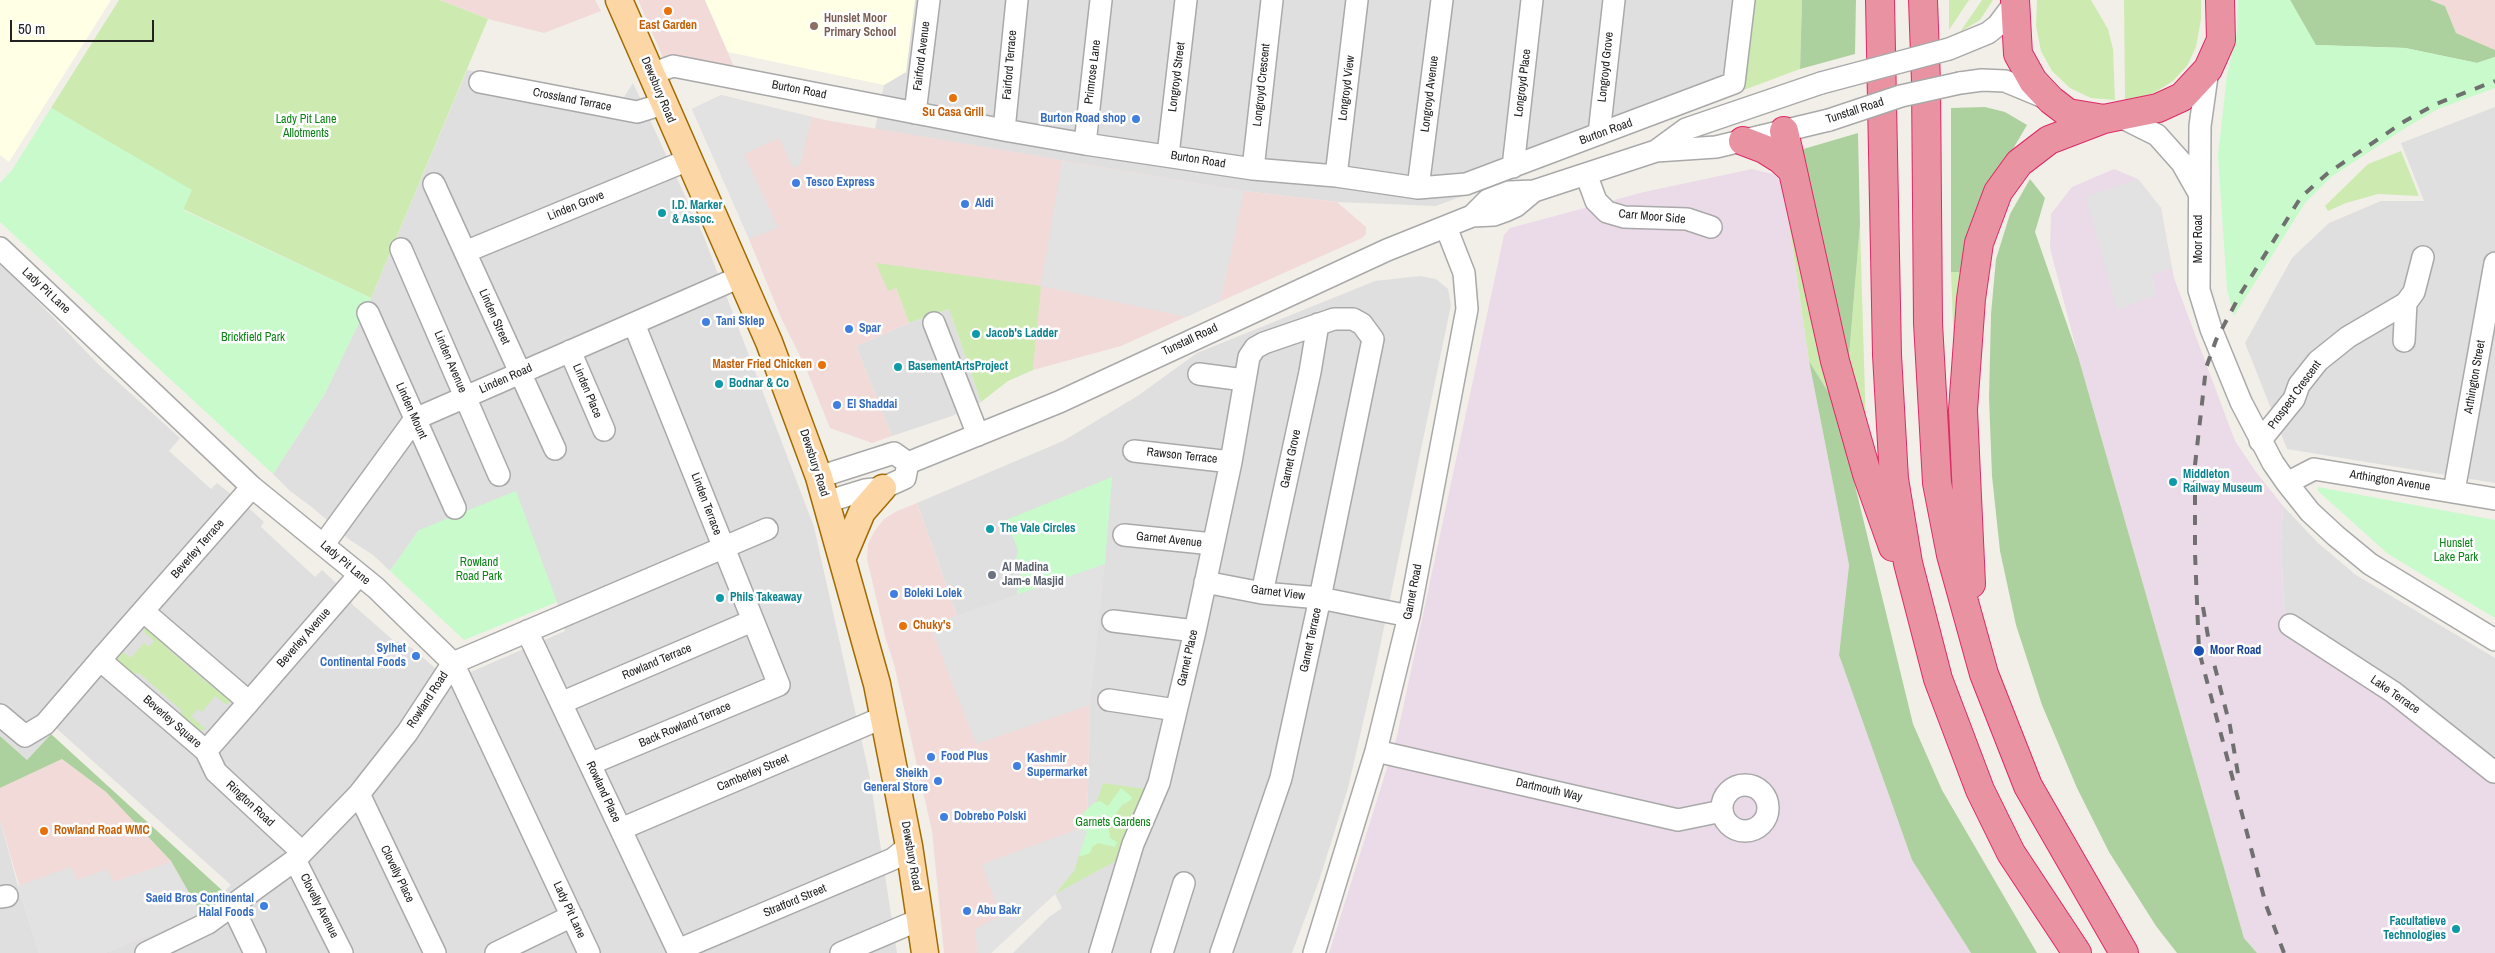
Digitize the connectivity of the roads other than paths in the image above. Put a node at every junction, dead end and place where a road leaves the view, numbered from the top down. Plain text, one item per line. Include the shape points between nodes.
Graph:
1 (619, 0) edge
2 (929, 0) edge
3 (1016, 0) edge
4 (1101, 0) edge
5 (1186, 0) edge
6 (1272, 0) edge
7 (1357, 0) edge
8 (1442, 0) edge
9 (1532, 0) edge
10 (1614, 0) edge
11 (1744, 0) edge
12 (1880, 0) edge
13 (1923, 0) edge
14 (2220, 0) edge
15 (2014, 2) edge
16 (2208, 70) junction
17 (651, 74) junction
18 (480, 82) dead end
19 (1791, 92) junction
20 (2051, 100) junction
21 (663, 104) junction
22 (915, 113) junction
23 (2112, 118) junction
24 (1004, 130) junction
25 (1784, 131) junction
26 (1598, 134) junction
27 (1742, 141) junction
28 (1085, 144) junction
29 (1656, 151) junction
30 (1168, 155) junction
31 (688, 160) junction
32 (1513, 167) junction
33 (1253, 169) junction
34 (1792, 170) junction
35 (1586, 174) junction
36 (1336, 176) junction
37 (434, 184) dead end
38 (1418, 188) junction
39 (2199, 193) junction
40 (1446, 226) junction
41 (1711, 227) dead end
42 (0, 248) edge
43 (401, 249) dead end
44 (465, 252) junction
45 (2422, 257) dead end
46 (2495, 263) edge
47 (740, 277) junction
48 (2406, 303) junction
49 (368, 313) dead end
50 (934, 323) dead end
51 (634, 324) junction
52 (1318, 324) junction
53 (2404, 341) dead end
54 (570, 351) junction
55 (520, 373) junction
56 (1199, 374) dead end
57 (1244, 380) junction
58 (465, 397) junction
59 (415, 419) junction
60 (604, 430) dead end
61 (978, 435) junction
62 (2260, 441) junction
63 (555, 449) dead end
64 (1134, 451) dead end
65 (1231, 462) junction
66 (908, 463) junction
67 (499, 475) dead end
68 (819, 477) junction
69 (2287, 483) junction
70 (252, 487) junction
71 (883, 488) junction
72 (2454, 491) junction
73 (2495, 499) edge
74 (826, 502) junction
75 (455, 508) dead end
76 (767, 529) dead end
77 (1124, 535) dead end
78 (324, 544) junction
79 (1213, 544) junction
80 (724, 548) junction
81 (843, 557) junction
82 (360, 575) junction
83 (1205, 582) junction
84 (1262, 592) junction
85 (1320, 598) junction
86 (143, 610) junction
87 (1409, 616) junction
88 (752, 621) junction
89 (1113, 621) dead end
90 (2290, 625) dead end
91 (527, 631) junction
92 (1195, 631) junction
93 (1972, 631) junction
94 (2495, 640) edge
95 (100, 660) junction
96 (453, 663) junction
97 (1938, 679) junction
98 (779, 685) joint
99 (1109, 700) dead end
100 (249, 702) junction
101 (561, 703) junction
102 (1176, 710) junction
103 (0, 715) edge
104 (884, 717) junction
105 (206, 751) junction
106 (1376, 751) junction
107 (590, 764) junction
108 (2494, 771) edge
109 (359, 794) junction
110 (1722, 811) dead end
111 (621, 829) junction
112 (909, 846) junction
113 (298, 856) junction
114 (1184, 883) dead end
115 (232, 905) junction
116 (572, 916) junction
117 (921, 919) junction
118 (180, 946) edge
119 (679, 952) edge
120 (146, 953) edge
121 (254, 953) edge
122 (342, 953) edge
123 (435, 953) edge
124 (496, 953) edge
125 (589, 953) edge
126 (841, 953) edge
127 (925, 953) edge
128 (1100, 953) edge
129 (1162, 953) edge
130 (1222, 953) edge
131 (1314, 953) edge
132 (2077, 953) edge
133 (2124, 953) edge

1 - 17 main road, Dewsbury Road
2 - 22 street, Fairford Avenue
3 - 24 street, Fairford Terrace
4 - 28 street, Primrose Lane
5 - 30 street, Longroyd Street
6 - 33 street, Longroyd Crescent
7 - 36 street, Longroyd View
8 - 38 street, Longroyd Avenue
9 - 32 street, Longroyd Place
10 - 26 street, Longroyd Grove
11 - 26 street, Burton Road via 1734,83
12 - 97 highway via 1886,356 1894,479 1908,563
13 - 93 highway via 1928,323 1936,483
14 - 16 highway via 2221,40
15 - 19 street, Tunstall Road, bridge via 1998,25 1988,33 1949,49
15 - 20 highway via 2018,54 2033,81
16 - 23 highway via 2182,97 2158,108
16 - 39 street, Moor Road via 2200,126
17 - 21 main road, Dewsbury Road
17 - 22 street, Burton Road via 673,66
18 - 21 street, Crossland Terrace via 637,112
19 - 25 street
19 - 29 street, Tunstall Road via 1686,129
20 - 23 highway via 2068,113
20 - 25 street, Tunstall Road, bridge via 2005,81 1982,80 1901,96
21 - 31 main road, Dewsbury Road
22 - 24 street, Burton Road
23 - 39 street, Moor Road via 2157,135 2182,163
23 - 93 highway via 2049,140 2019,163 1998,192 1979,243 1971,299 1963,410
24 - 28 street, Burton Road
25 - 27 street, Tunstall Road
25 - 34 highway
26 - 32 street, Burton Road
27 - 29 street, Tunstall Road via 1691,150
27 - 34 highway via 1764,149
28 - 30 street, Burton Road
29 - 35 street, Tunstall Road
30 - 33 street, Burton Road
31 - 44 street, Linden Grove
31 - 47 main road, Dewsbury Road
32 - 38 street, Burton Road via 1466,184
33 - 36 street, Burton Road
34 - 97 highway via 1835,361 1864,464
35 - 40 street, Tunstall Road via 1534,191 1509,192 1488,200 1472,216
35 - 41 street, Carr Moor Side via 1596,201 1607,212 1624,217 1687,220
36 - 38 street, Burton Road
37 - 44 street, Linden Street
39 - 62 street, Moor Road via 2199,290 2226,367
40 - 61 street, Tunstall Road via 1376,255 1059,402
40 - 87 street, Garnet Road via 1464,273 1467,309
42 - 70 street, Lady Pit Lane
43 - 58 street, Linden Avenue
44 - 55 street, Linden Street
45 - 48 street via 2414,292
46 - 72 street, Arthington Street
47 - 51 street, Linden Road
47 - 68 main road, Dewsbury Road via 769,342
48 - 53 street
48 - 62 street, Prospect Crescent via 2348,337 2318,361 2300,384 2294,399
49 - 59 street, Linden Mount
50 - 61 street
51 - 54 street, Linden Road
51 - 80 street, Linden Terrace
52 - 57 street, Garnet Place via 1255,348 1249,357
52 - 84 street, Garnet Grove
52 - 85 street, Garnet Terrace via 1344,318 1362,324 1373,339
54 - 55 street, Linden Road
54 - 60 street, Linden Place
55 - 58 street, Linden Road
55 - 63 street, Linden Street
56 - 57 street
57 - 65 street, Garnet Place
58 - 59 street, Linden Road
58 - 67 street, Linden Avenue
59 - 75 street, Linden Mount
59 - 78 street
61 - 66 street, Tunstall Road
62 - 69 street, Moor Road
64 - 65 street, Rawson Terrace
65 - 79 street, Garnet Place
66 - 68 street via 894,453
66 - 71 street via 905,478
68 - 74 main road, Dewsbury Road
69 - 72 street, Arthington Avenue via 2314,469
69 - 94 street, Moor Road via 2310,512 2370,564
70 - 78 street, Lady Pit Lane
70 - 86 street, Beverley Terrace
71 - 74 street
71 - 81 main road via 862,512
72 - 73 street, Arthington Avenue
74 - 81 main road, Dewsbury Road
76 - 80 street, Rowland Road
77 - 79 street, Garnet Avenue
78 - 82 street, Lady Pit Lane
79 - 83 street, Garnet Place
80 - 88 street, Linden Terrace
80 - 91 street, Rowland Road
81 - 104 main road, Dewsbury Road
82 - 96 street, Lady Pit Lane
82 - 100 street, Beverley Avenue
83 - 84 street, Garnet View
83 - 92 street, Garnet Place
84 - 85 street, Garnet View
85 - 87 street, Garnet View
85 - 130 street, Garnet Terrace via 1280,778
86 - 95 street
86 - 100 street
87 - 106 street, Garnet Road
88 - 98 street, Linden Terrace
88 - 101 street, Rowland Terrace
89 - 92 street
90 - 108 street, Lake Terrace via 2393,692
91 - 96 street, Rowland Road
91 - 101 street, Rowland Place
92 - 102 street, Garnet Place
93 - 133 highway via 1984,674 2028,786
95 - 103 street via 46,724 25,736
95 - 105 street, Beverley Square
96 - 109 street, Rowland Road via 407,733
96 - 116 street, Lady Pit Lane
97 - 132 highway via 1980,790 2011,853
98 - 107 street, Back Rowland Terrace
99 - 102 street
100 - 105 street, Beverley Square
101 - 107 street, Rowland Place
102 - 128 street, Garnet Place via 1159,783 1133,844
104 - 111 street, Camberley Street
104 - 112 main road, Dewsbury Road
105 - 113 street, Rington Road via 216,772
106 - 110 street, Dartmouth Way via 1678,820
106 - 131 street, Garnet Road
107 - 111 street, Rowland Place
109 - 113 street, Rowland Road
109 - 123 street, Clovelly Place
111 - 119 street, Rowland Place
112 - 117 main road, Dewsbury Road
112 - 119 street, Stratford Street via 888,861
113 - 115 street, Rowland Road
113 - 122 street, Clovelly Avenue
114 - 129 street
115 - 118 street, Rowland Road
115 - 121 street
116 - 124 street
116 - 125 street, Lady Pit Lane
117 - 126 street
117 - 127 main road, Dewsbury Road
118 - 120 street, Rowland Road

